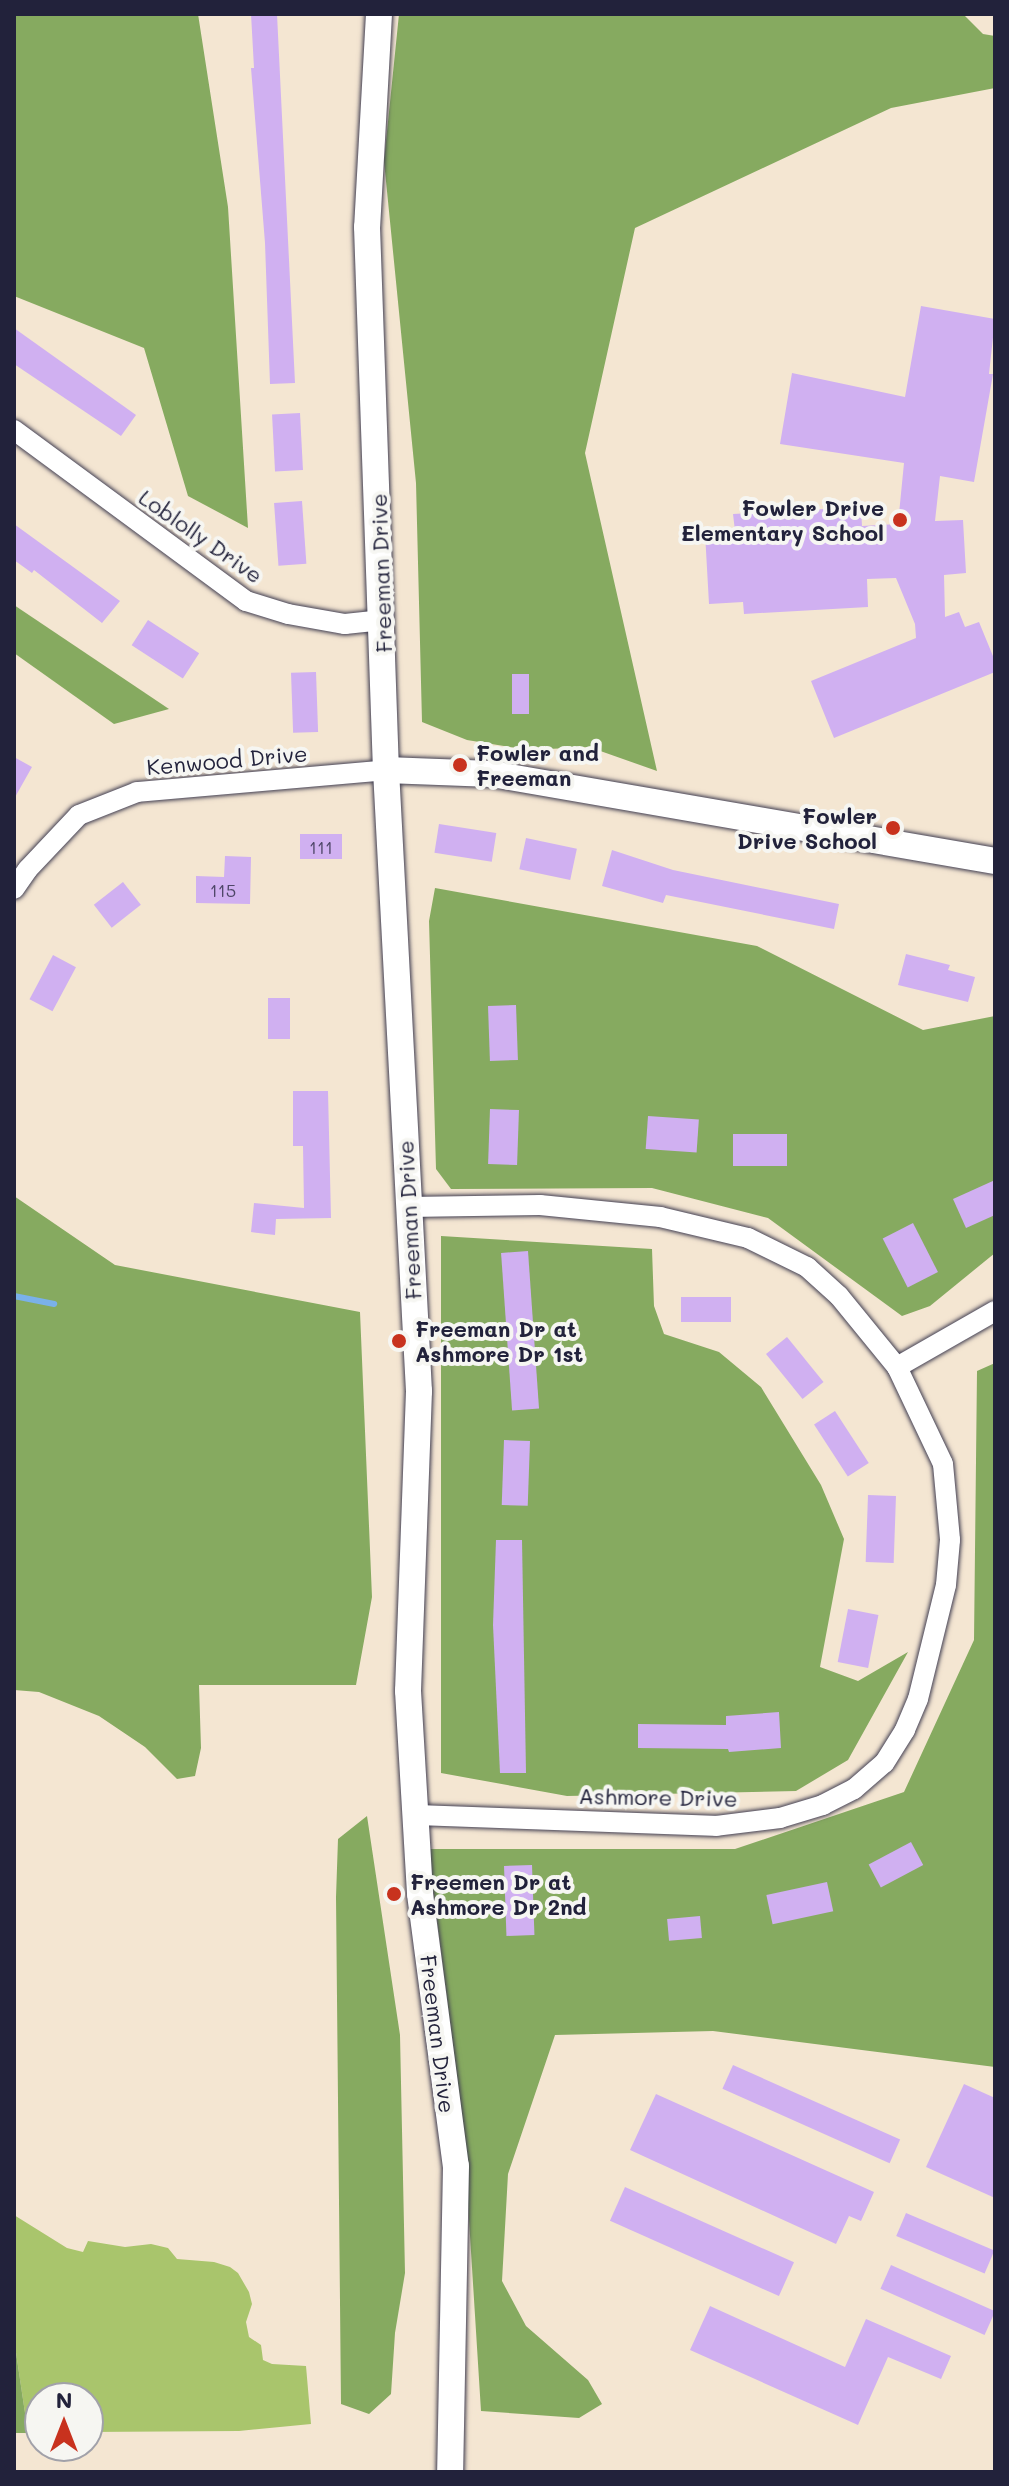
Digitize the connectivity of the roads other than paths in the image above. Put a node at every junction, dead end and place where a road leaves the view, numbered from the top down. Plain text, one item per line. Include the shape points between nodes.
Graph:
1 (379, 14) edge
2 (14, 430) edge
3 (383, 620) junction
4 (386, 770) junction
5 (995, 861) edge
6 (21, 864) edge
7 (14, 889) edge
8 (408, 1207) junction
9 (995, 1311) edge
10 (897, 1367) junction
11 (413, 1815) junction
12 (450, 2472) edge

1 - 3 street, Freeman Drive via 367,227
2 - 3 street, Loblolly Drive via 246,601 345,624
3 - 4 street, Freeman Drive
4 - 5 street via 492,774
4 - 6 street, Kenwood Drive via 137,792 79,815
4 - 8 street, Freeman Drive
6 - 7 street, Kenwood Drive
8 - 10 street, Ashmore Drive via 599,1208 748,1238 807,1267 839,1296
8 - 11 street, Freeman Drive via 419,1391 408,1691
9 - 10 street
10 - 11 street, Ashmore Drive via 943,1464 950,1540 929,1664 905,1730 884,1763 854,1789 823,1805 780,1818 716,1826
11 - 12 street, Freeman Drive via 457,2179

